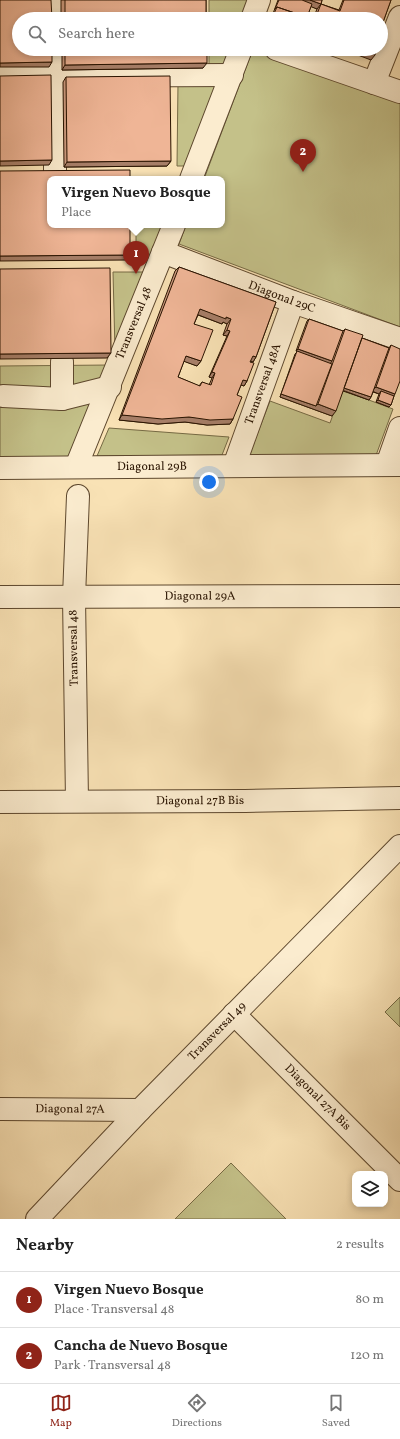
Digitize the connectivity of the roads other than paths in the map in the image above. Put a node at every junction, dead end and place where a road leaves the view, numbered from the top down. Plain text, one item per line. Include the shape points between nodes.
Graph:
1 (54, 0) edge
2 (259, 0) edge
3 (54, 12) edge
4 (255, 12) edge
5 (400, 17) edge
6 (388, 47) edge
7 (55, 56) edge
8 (239, 56) edge
9 (296, 56) edge
10 (385, 56) edge
11 (56, 75) junction
12 (232, 75) junction
13 (0, 76) edge
14 (374, 83) junction
15 (400, 92) edge
16 (55, 173) edge
17 (192, 176) edge
18 (173, 228) edge
19 (163, 252) junction
20 (293, 302) junction
21 (400, 339) edge
22 (62, 362) edge
23 (110, 387) junction
24 (3, 396) dead end
25 (62, 399) junction
26 (400, 428) edge
27 (394, 465) edge
28 (234, 466) junction
29 (76, 467) junction
30 (0, 468) edge
31 (78, 496) dead end
32 (400, 596) edge
33 (74, 597) junction
34 (0, 598) edge
35 (400, 798) edge
36 (0, 802) edge
37 (77, 802) junction
38 (400, 846) edge
39 (234, 1014) junction
40 (0, 1110) edge
41 (140, 1110) junction
42 (400, 1180) edge
43 (37, 1219) edge

1 - 3 street
2 - 4 street
5 - 6 street
7 - 11 street
8 - 12 street
9 - 14 street
10 - 14 street
11 - 12 street via 207,65
11 - 13 street
11 - 16 street
12 - 17 street
14 - 15 street
18 - 19 street, Transversal 48
19 - 20 street, Diagonal 29C
19 - 23 street, Transversal 48
20 - 21 street, Diagonal 29C
20 - 28 street, Transversal 48A
22 - 25 street
23 - 25 street
23 - 29 street, Transversal 48
24 - 25 street
26 - 27 street
27 - 28 street, Diagonal 29B
28 - 29 street, Diagonal 29B
29 - 30 street, Diagonal 29B
31 - 33 street, Transversal 48
32 - 33 street, Diagonal 29A
33 - 34 street, Diagonal 29A
33 - 37 street, Transversal 48
35 - 37 street, Diagonal 27B Bis
36 - 37 street, Diagonal 27B Bis
38 - 39 street, Transversal 49
39 - 41 street, Transversal 49
39 - 42 street, Diagonal 27A Bis
40 - 41 street, Diagonal 27A
41 - 43 street, Transversal 49

